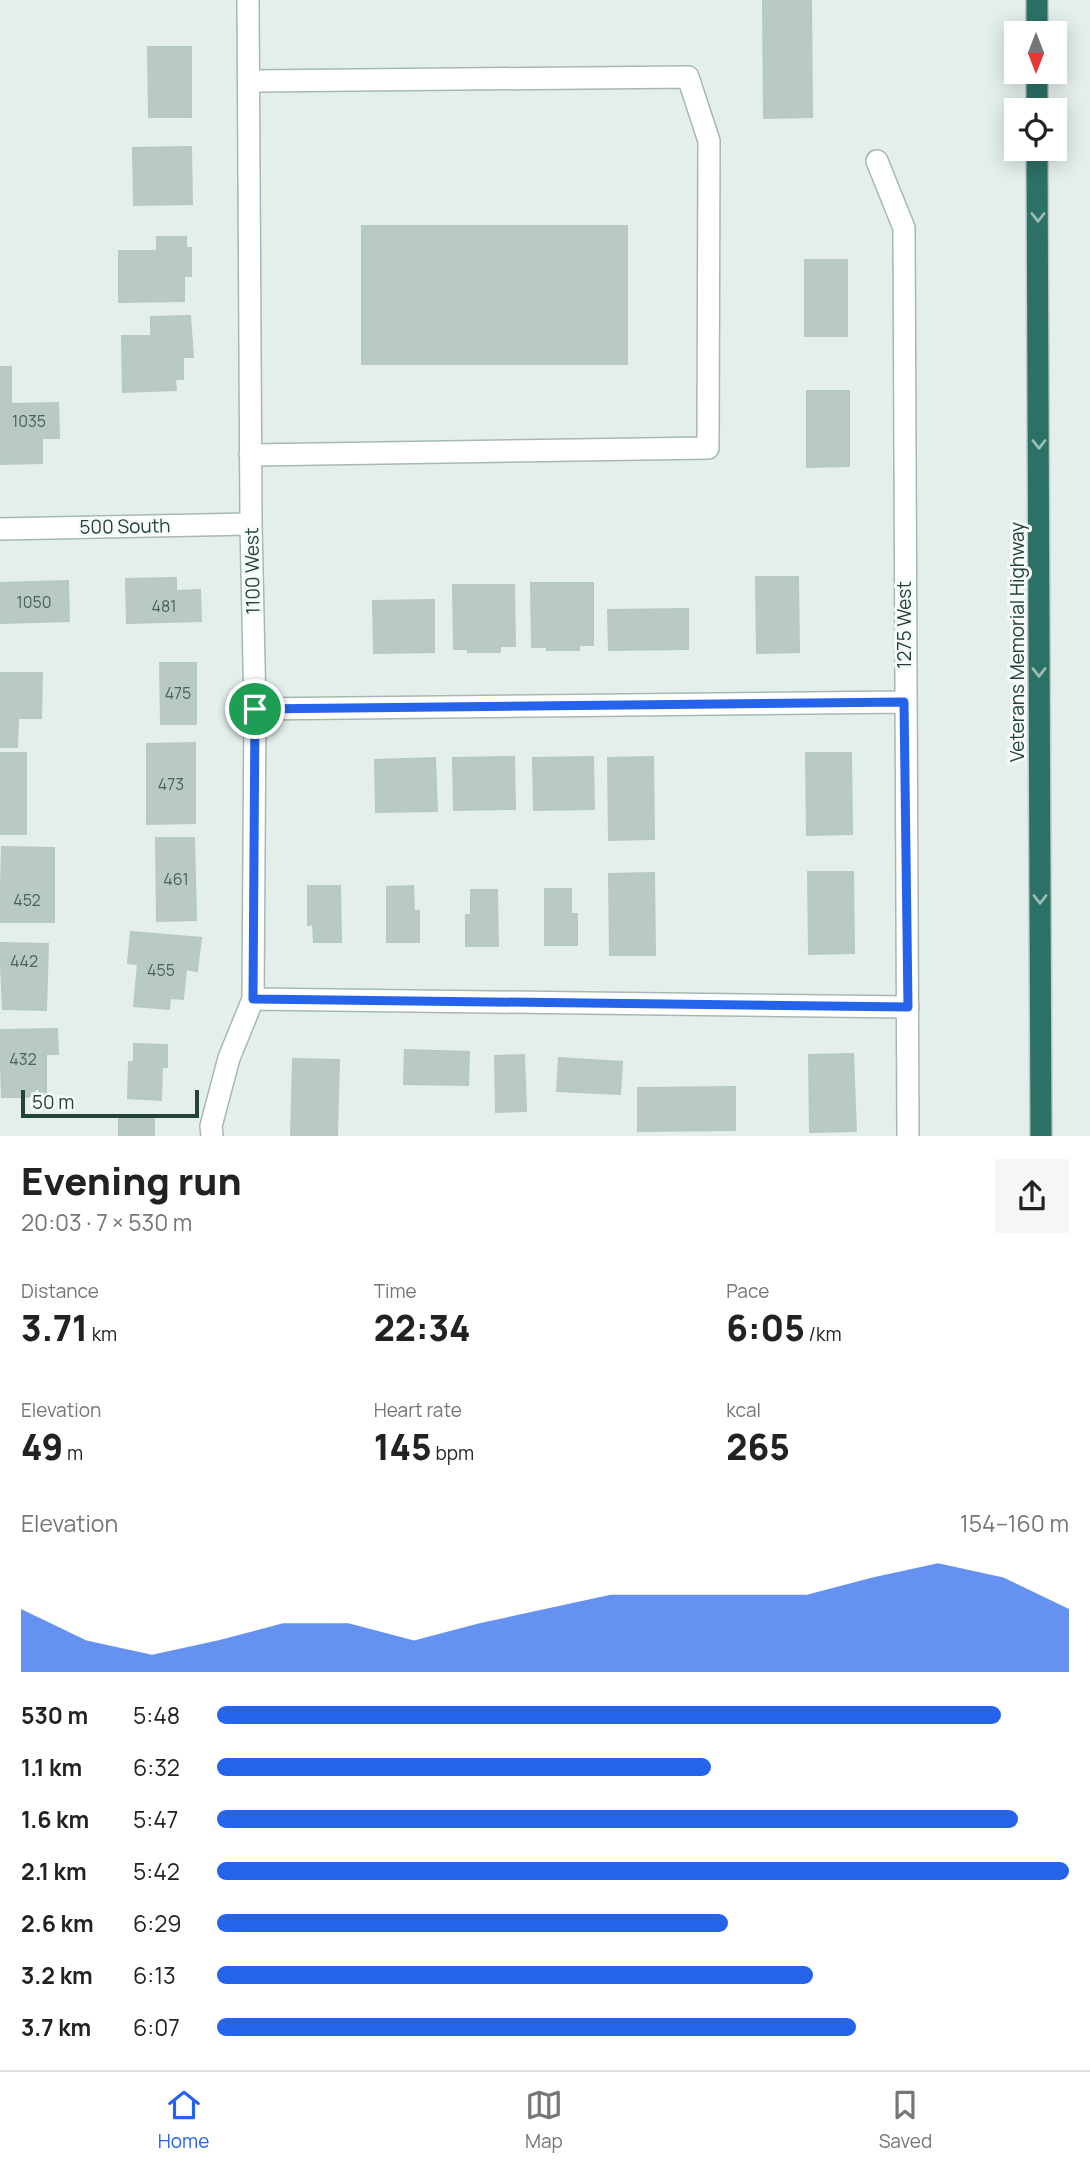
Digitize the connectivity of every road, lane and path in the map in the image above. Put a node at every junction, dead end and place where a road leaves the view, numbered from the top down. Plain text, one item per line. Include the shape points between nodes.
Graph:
1 (248, 0) edge
2 (1037, 0) edge
3 (1037, 21) edge
4 (248, 81) junction
5 (877, 161) dead end
6 (1037, 161) edge
7 (250, 456) junction
8 (251, 524) junction
9 (0, 529) edge
10 (904, 702) junction
11 (255, 709) junction
12 (253, 999) junction
13 (908, 1007) junction
14 (212, 1136) edge
15 (908, 1136) edge
16 (1041, 1136) edge

1 - 4 street, 1100 West
2 - 3 highway
4 - 7 street, 1100 West
4 - 7 street via 688,77 709,141 708,448
5 - 10 street, 1275 West via 904,228
6 -> 16 highway, Veterans Memorial Highway
7 - 8 street, 1100 West
8 - 9 street, 500 South
8 - 11 street, 1100 West
10 - 11 street
10 - 13 street, 1275 West
11 - 12 street, 1100 West
12 - 13 street
12 - 14 street, 1100 West via 229,1058
13 - 15 street, 1275 West

